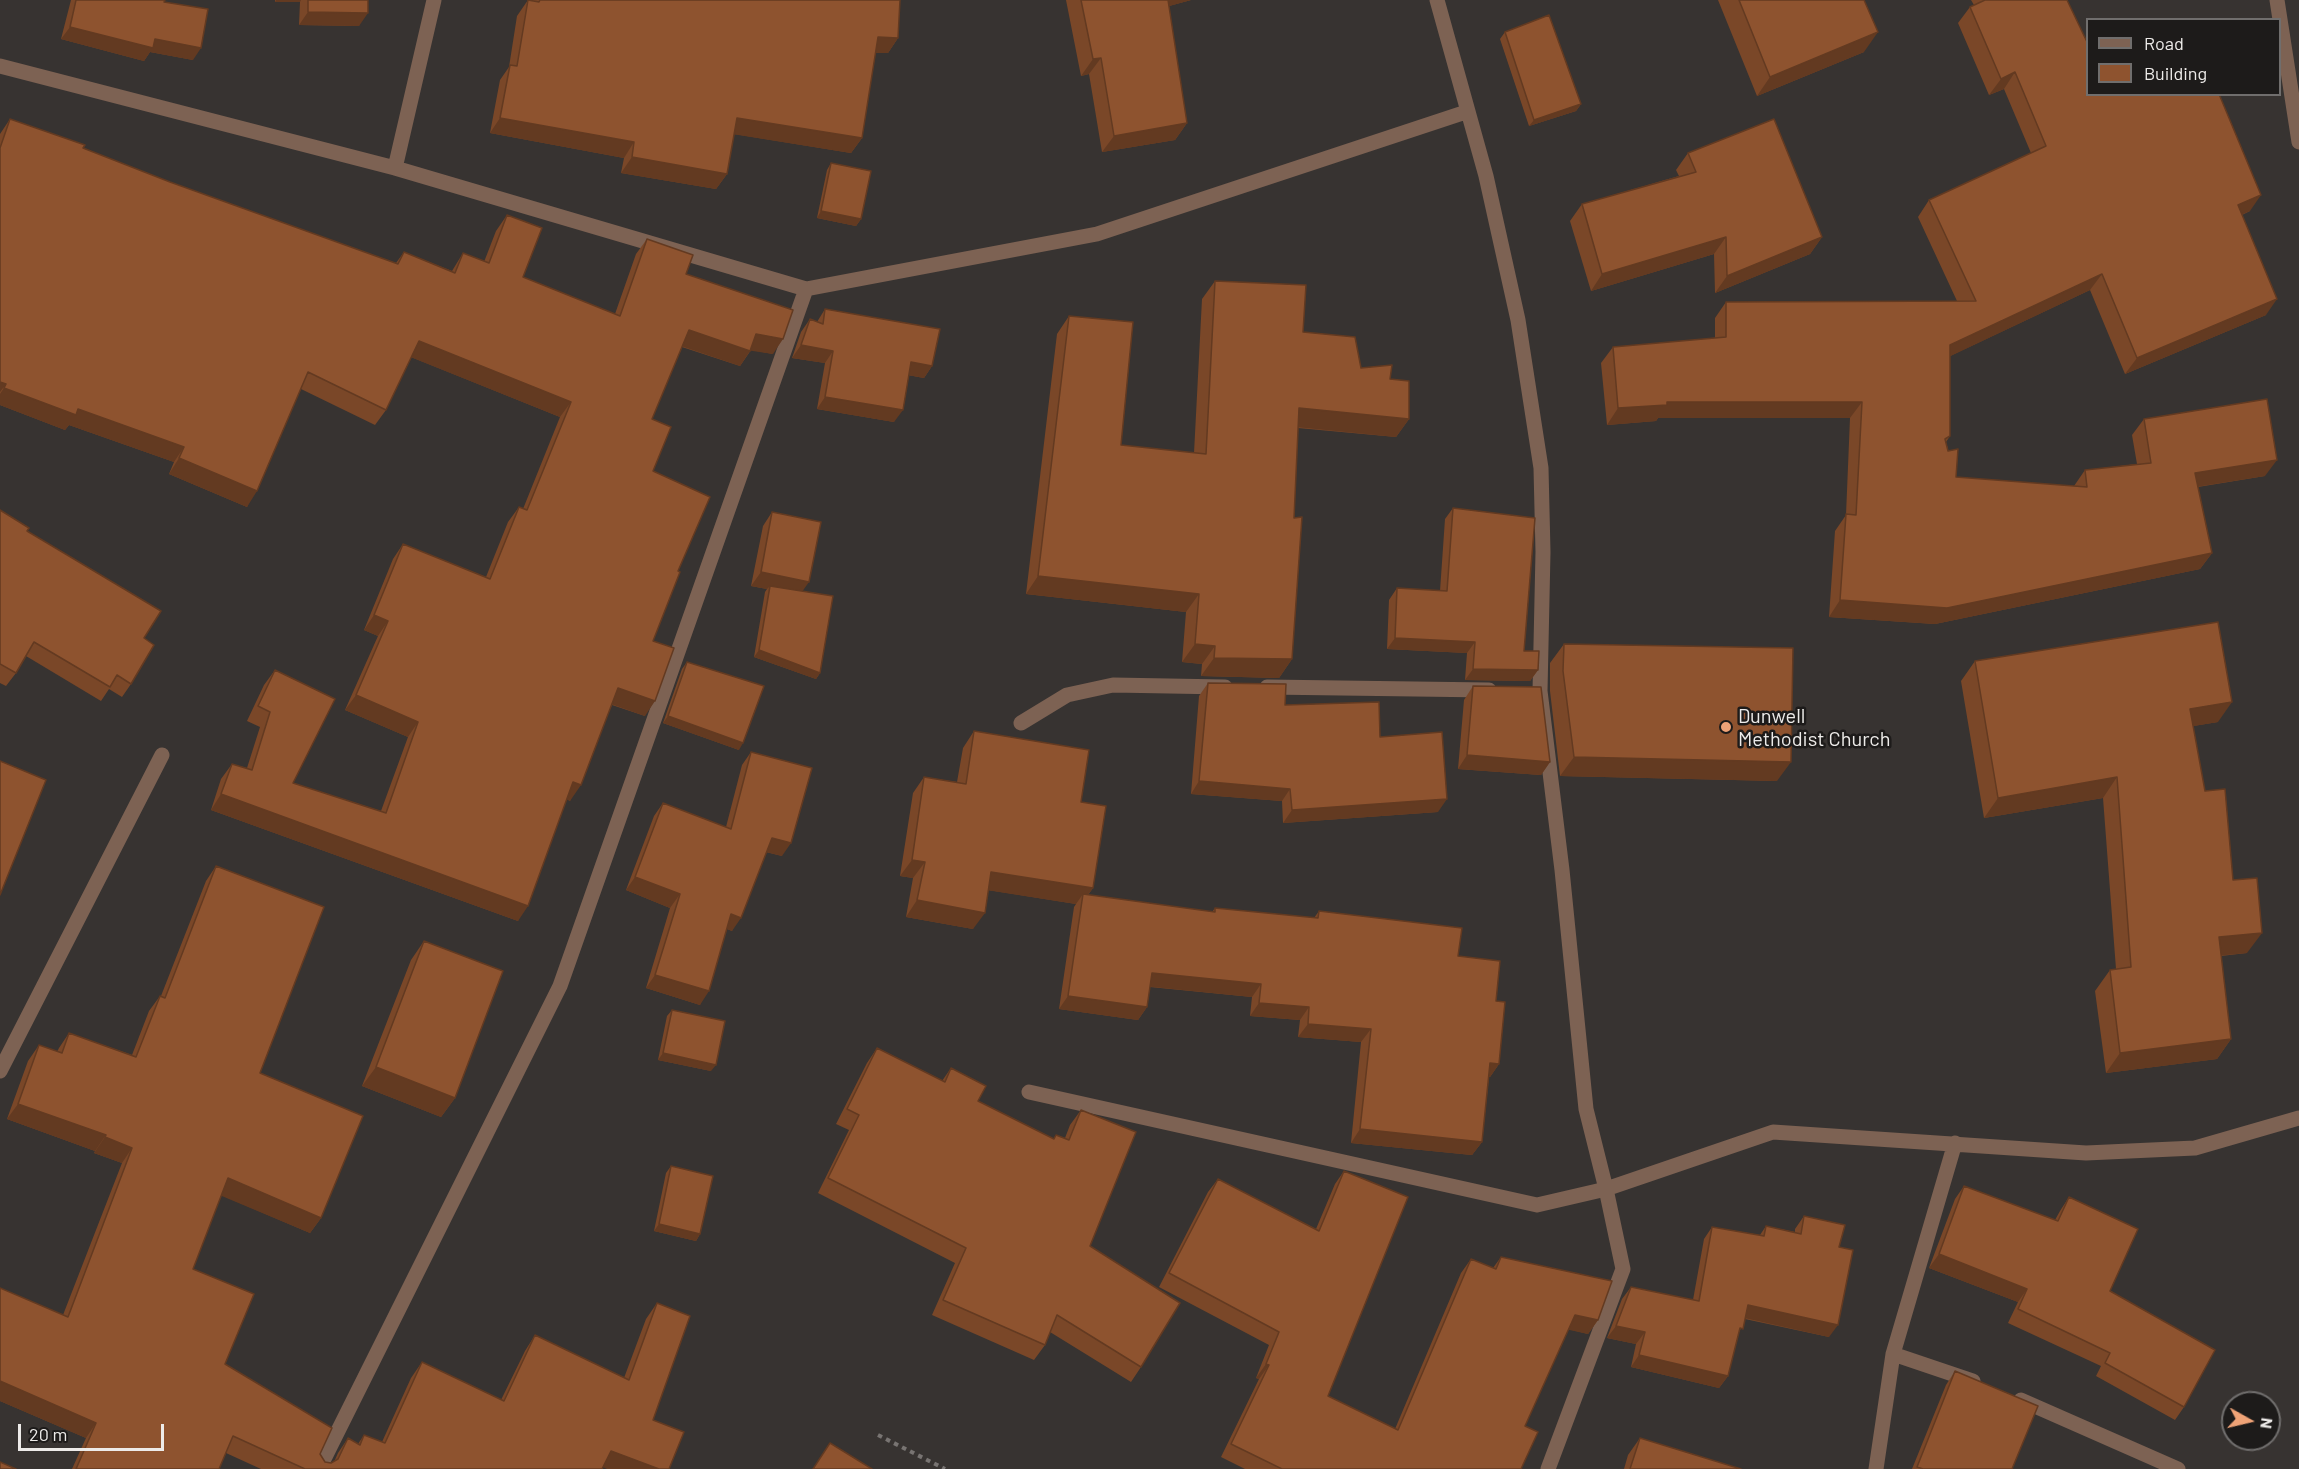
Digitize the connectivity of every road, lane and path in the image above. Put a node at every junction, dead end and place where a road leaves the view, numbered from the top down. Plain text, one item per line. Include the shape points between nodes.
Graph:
1 (434, 0) edge
2 (1437, 0) edge
3 (2277, 0) edge
4 (2280, 18) edge
5 (2281, 26) edge
6 (0, 66) edge
7 (1466, 112) junction
8 (2299, 142) edge
9 (395, 168) junction
10 (806, 290) junction
11 (1504, 690) edge
12 (1020, 723) dead end
13 (162, 755) dead end
14 (0, 1071) edge
15 (1029, 1092) dead end
16 (2299, 1118) edge
17 (1955, 1143) junction
18 (1606, 1189) junction
19 (1893, 1354) junction
20 (1988, 1387) edge
21 (2008, 1395) edge
22 (878, 1435) dead end
23 (319, 1469) edge
24 (945, 1469) edge
25 (1548, 1469) edge
26 (1876, 1469) edge
27 (2178, 1469) edge

1 - 9 street
2 - 7 street
3 - 4 street
5 - 8 street
6 - 9 street
7 - 10 street via 1097,234
7 - 18 street via 1486,176 1518,320 1541,468 1543,552 1534,691 1559,848 1586,1109
9 - 10 street
10 - 23 street via 560,986
11 - 12 street via 1113,685 1067,695
13 - 14 street
15 - 18 street via 1537,1205
16 - 17 street via 2195,1148 2086,1153
17 - 18 street via 1773,1132
17 - 19 street
18 - 25 street via 1623,1269
19 - 20 street
19 - 26 street
21 - 27 street
22 - 24 path

